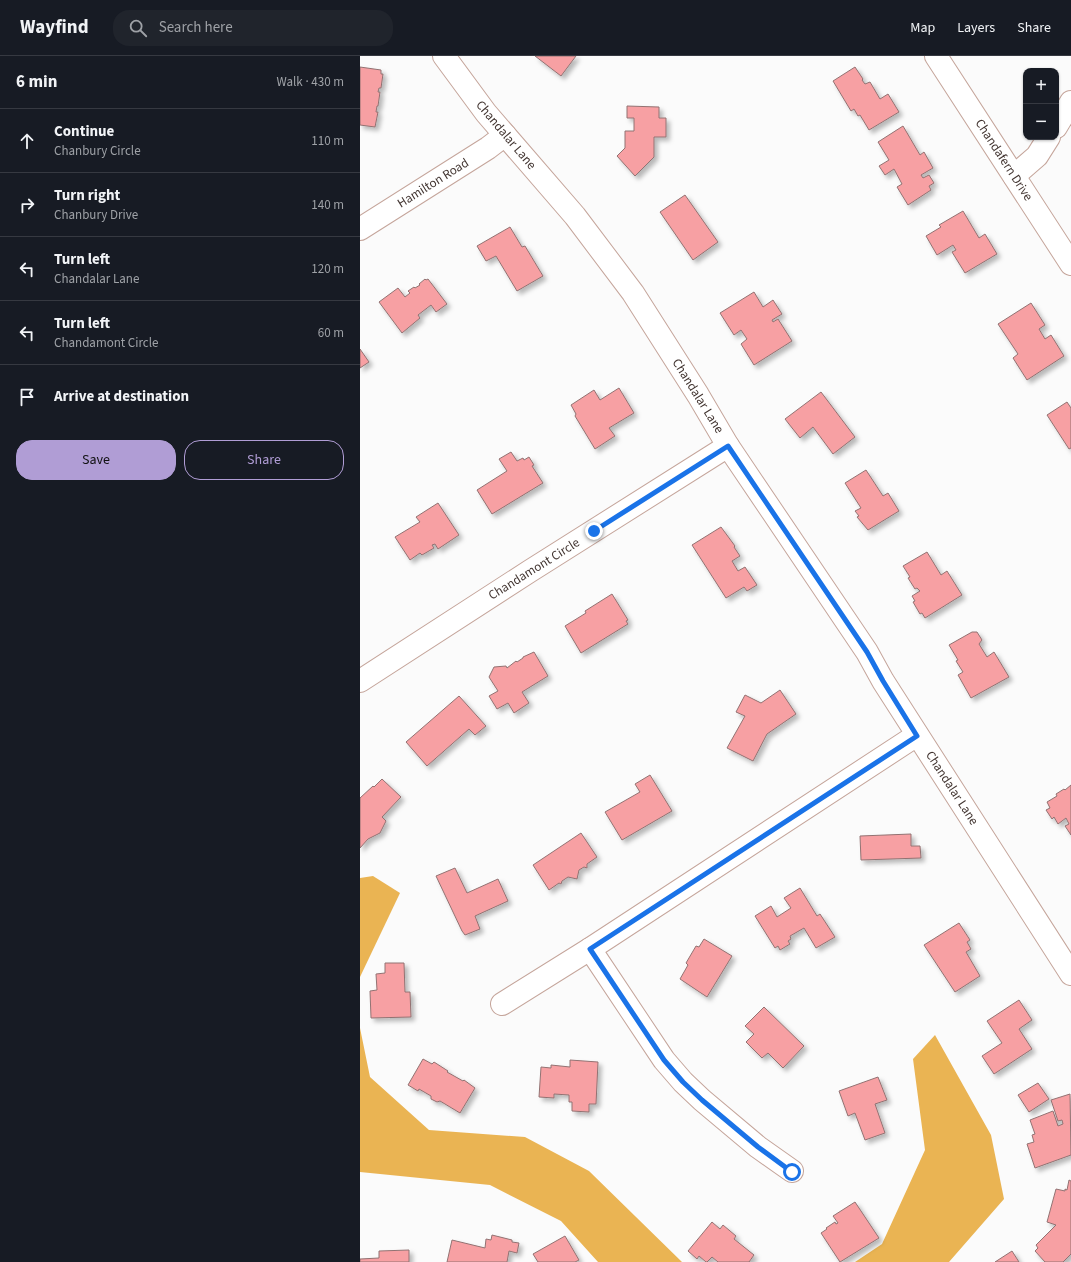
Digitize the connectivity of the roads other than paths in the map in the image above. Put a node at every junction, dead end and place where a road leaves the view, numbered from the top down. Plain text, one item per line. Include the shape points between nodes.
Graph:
1 (444, 56) edge
2 (936, 56) edge
3 (1071, 102) edge
4 (1059, 122) edge
5 (505, 135) junction
6 (1048, 140) edge
7 (1014, 176) junction
8 (360, 229) edge
9 (1071, 264) edge
10 (728, 446) junction
11 (360, 681) edge
12 (917, 736) junction
13 (590, 949) junction
14 (1071, 974) edge
15 (502, 1004) dead end
16 (792, 1172) dead end

1 - 5 street, Chandalar Lane
2 - 7 street, Chandafern Drive
3 - 4 street
5 - 8 street, Hamilton Road
5 - 10 street, Chandalar Lane via 575,216 633,293
6 - 7 street via 1037,156
7 - 9 street, Chandafern Drive
10 - 11 street, Chandamont Circle
10 - 12 street, Chandalar Lane via 867,652
12 - 13 street
12 - 14 street, Chandalar Lane
13 - 15 street
13 - 16 street via 664,1060 683,1082 758,1147

